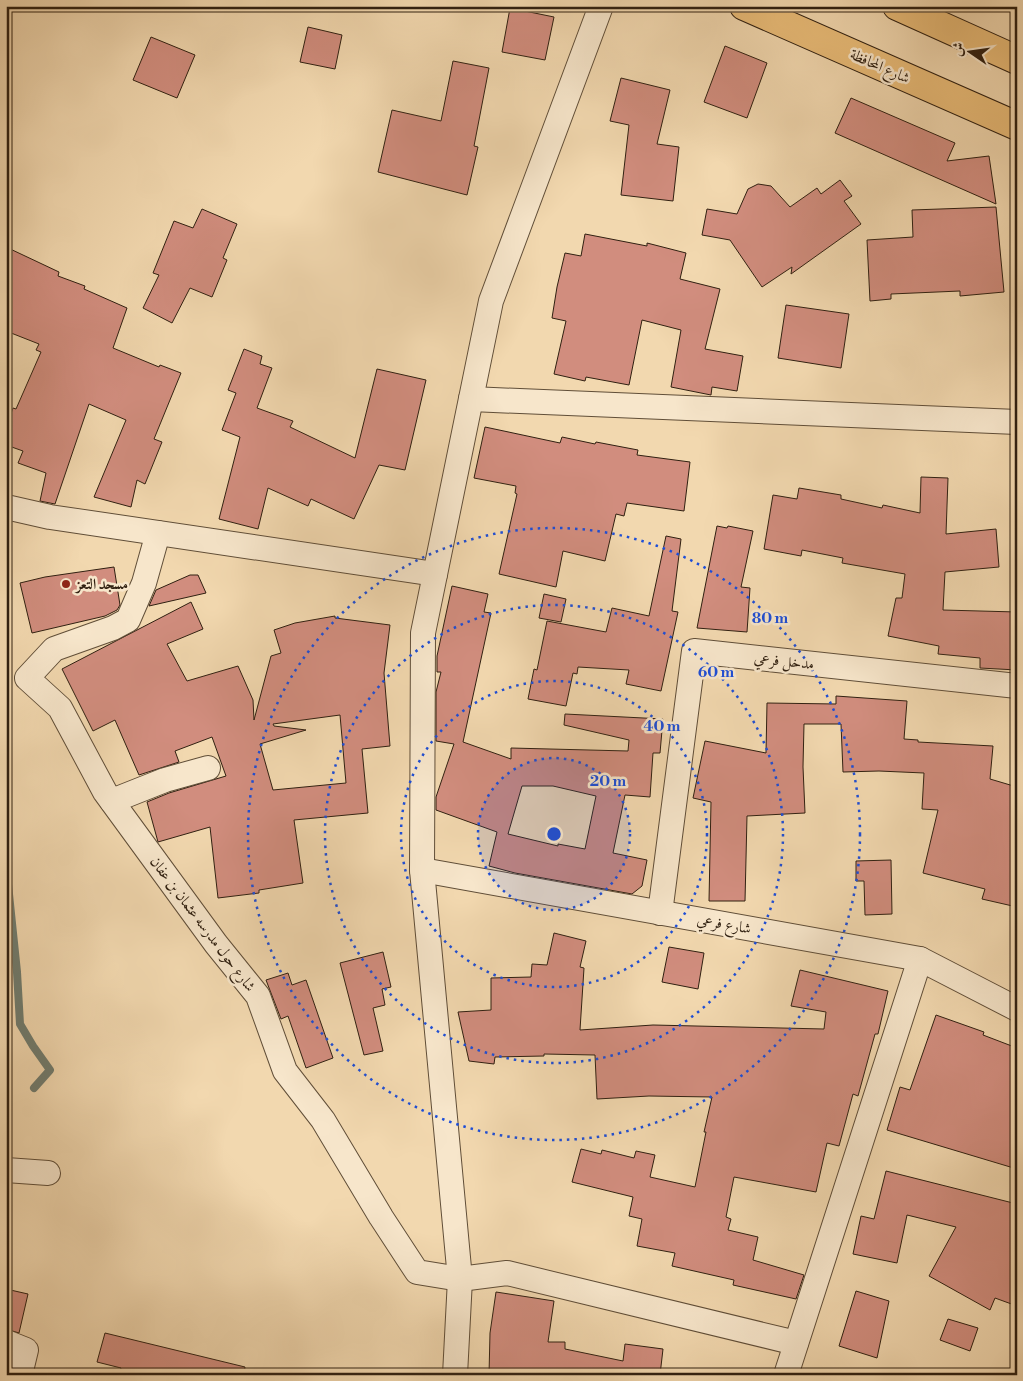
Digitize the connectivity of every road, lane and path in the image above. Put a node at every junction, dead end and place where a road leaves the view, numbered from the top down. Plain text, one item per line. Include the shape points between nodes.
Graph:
1 (600, 6) edge
2 (744, 6) edge
3 (897, 6) edge
4 (1017, 60) edge
5 (1017, 126) edge
6 (471, 399) junction
7 (1017, 422) edge
8 (6, 507) edge
9 (158, 533) junction
10 (435, 574) junction
11 (1017, 686) edge
12 (208, 768) dead end
13 (112, 801) junction
14 (422, 870) junction
15 (660, 913) junction
16 (920, 959) junction
17 (1017, 1009) edge
18 (6, 1170) edge
19 (48, 1173) dead end
20 (460, 1279) junction
21 (6, 1342) edge
22 (796, 1343) junction
23 (20, 1375) edge
24 (455, 1375) edge
25 (786, 1375) edge

1 - 6 street via 492,301
2 - 5 main road, شارع المحافظة
3 - 4 main road
6 - 7 street
6 - 10 street
8 - 9 street
9 - 10 street
9 - 13 street, شارع حول مدرسه عثمان بن عفان via 144,583 128,620 54,649 27,678 60,708
10 - 14 street via 423,633
11 - 15 street, مدخل فرعي via 694,651
12 - 13 street via 165,780
13 - 20 street, شارع حول مدرسه عثمان بن عفان via 258,996 285,1071 323,1120 417,1272
14 - 15 street, شارع فرعي
14 - 20 street
15 - 16 street, شارع فرعي
16 - 17 street, شارع فرعي
16 - 22 street
18 - 19 street
20 - 22 street, شارع حول مدرسه عثمان بن عفان via 508,1273
20 - 24 street
21 - 23 street via 26,1350
22 - 25 street

